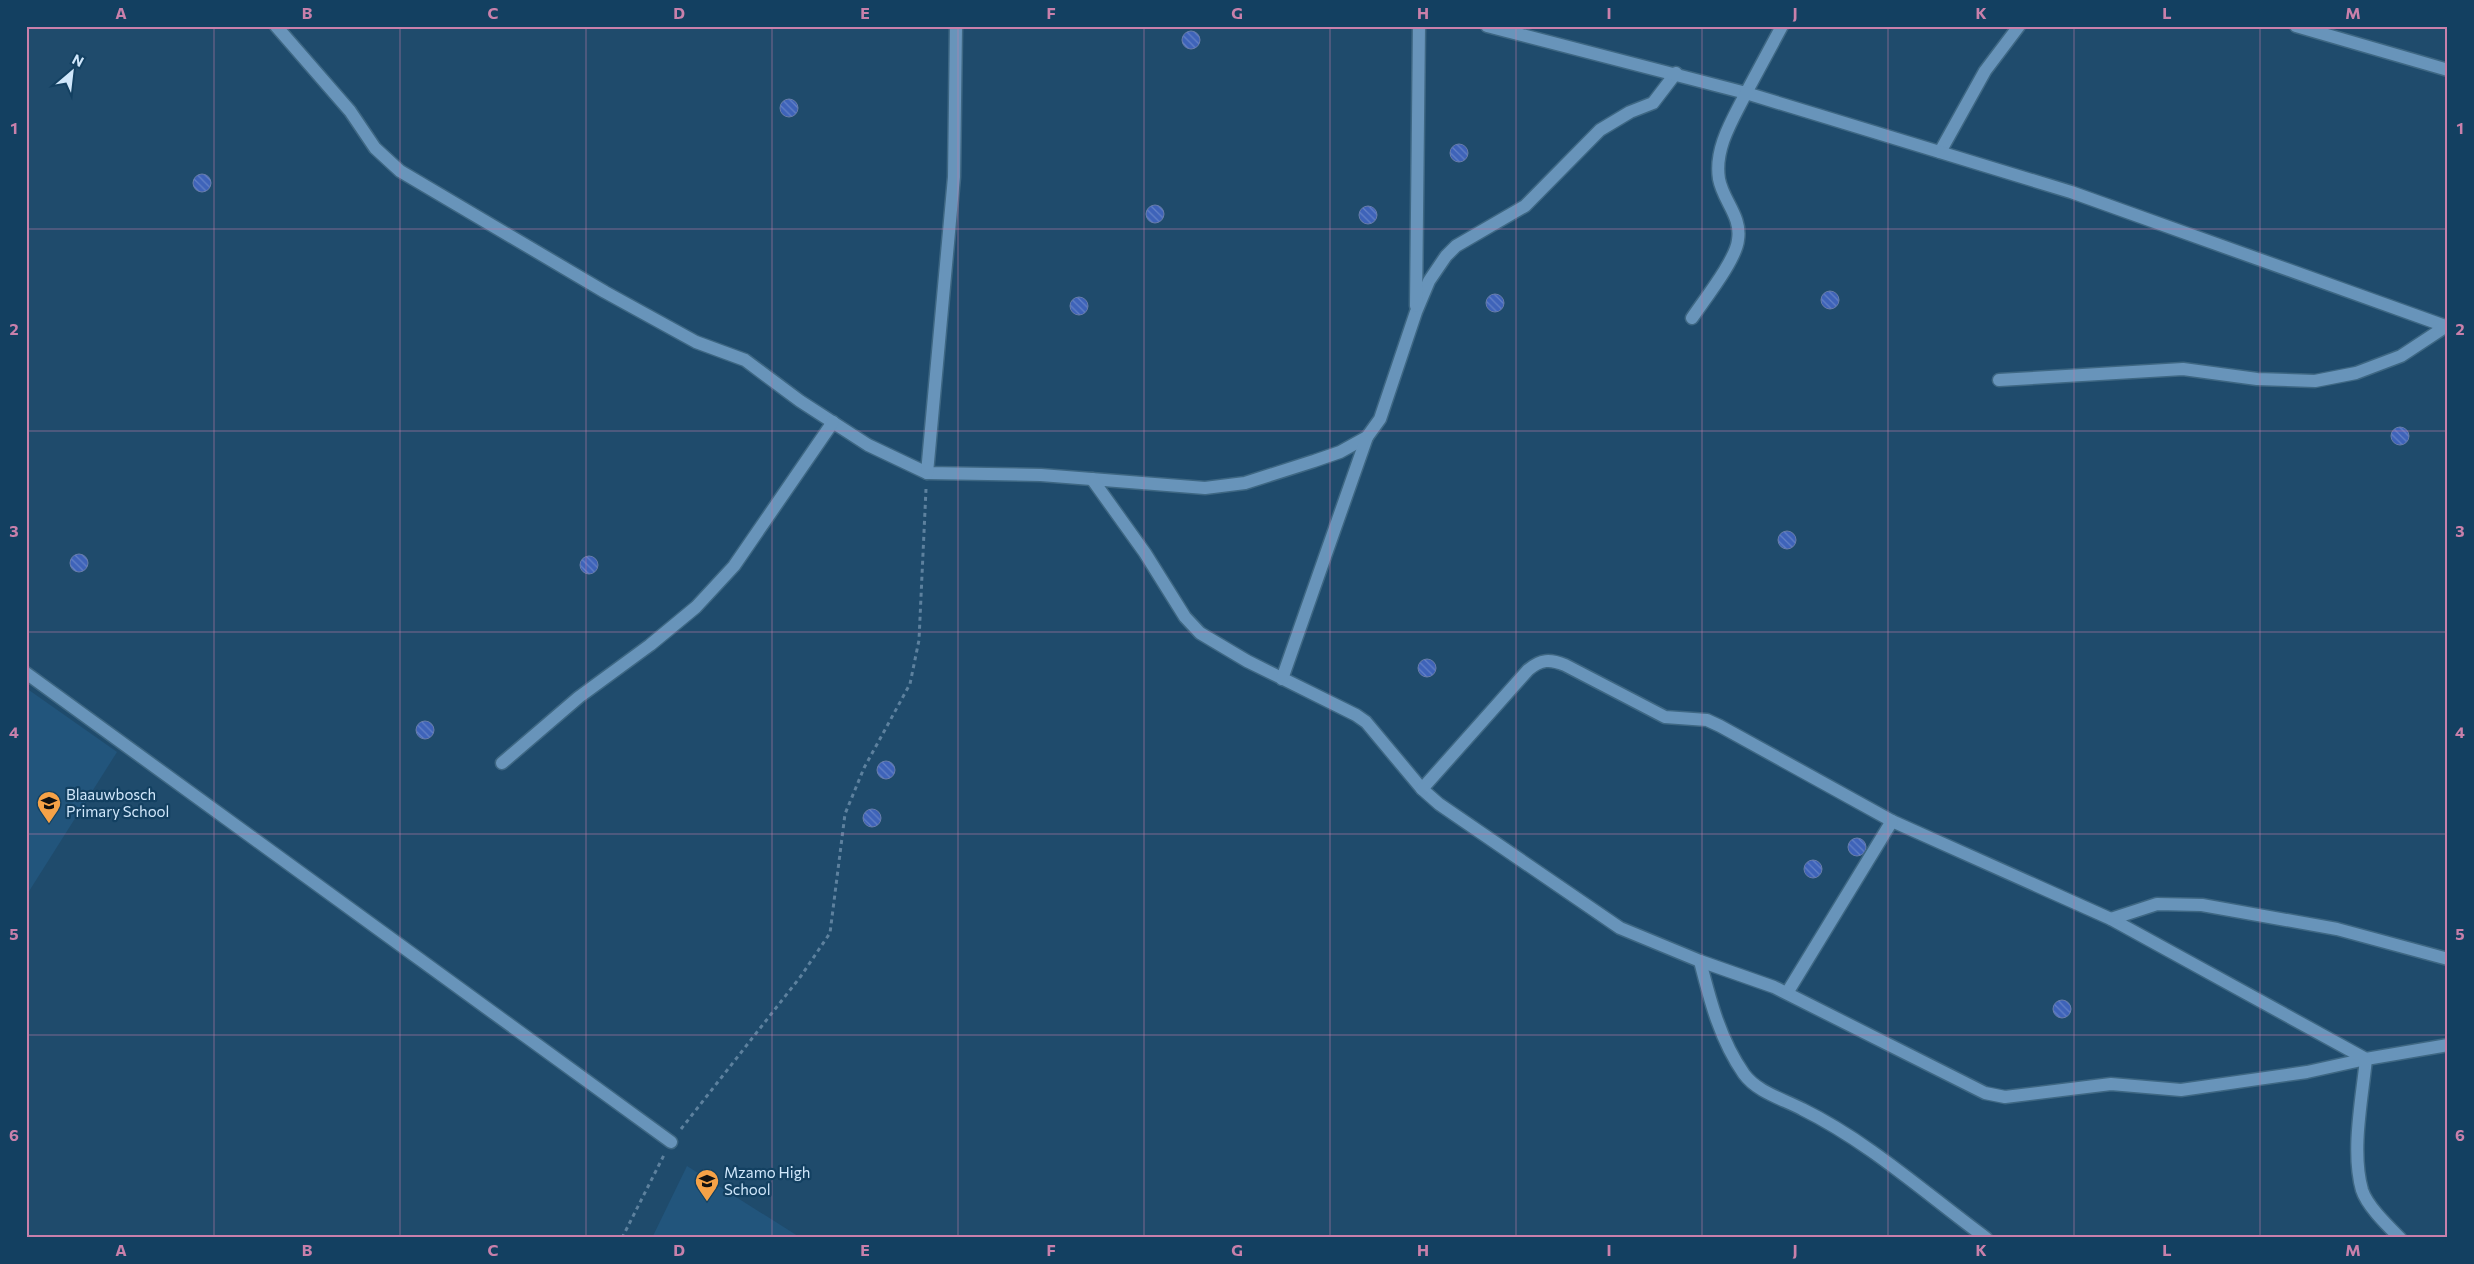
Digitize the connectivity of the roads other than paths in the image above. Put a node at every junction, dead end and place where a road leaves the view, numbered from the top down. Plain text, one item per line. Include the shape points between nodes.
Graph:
1 (276, 26) edge
2 (956, 26) edge
3 (1419, 26) edge
4 (1486, 26) edge
5 (1782, 26) edge
6 (2019, 26) edge
7 (2296, 26) edge
8 (2448, 70) edge
9 (1676, 73) junction
10 (1746, 93) junction
11 (1940, 152) junction
12 (1416, 312) junction
13 (1692, 318) dead end
14 (2446, 327) edge
15 (1999, 380) dead end
16 (833, 422) junction
17 (1367, 437) junction
18 (926, 473) junction
19 (1092, 480) junction
20 (26, 673) edge
21 (1282, 678) junction
22 (502, 763) dead end
23 (1422, 789) junction
24 (1892, 822) junction
25 (2111, 919) junction
26 (2448, 959) edge
27 (1700, 961) junction
28 (1787, 994) junction
29 (2448, 1045) edge
30 (2366, 1059) junction
31 (671, 1142) road end
32 (1986, 1238) edge
33 (2400, 1238) edge

1 - 16 street via 350,111 375,148 400,171 679,333 745,360
2 - 18 street via 954,177
3 - 12 street
4 - 9 street
5 - 10 street
6 - 11 street via 1985,71
7 - 8 street
9 - 10 street
9 - 12 street via 1653,103 1600,130 1524,206 1456,246 1429,280
10 - 11 street
10 - 13 street via 1723,139 1719,157 1719,180 1739,225 1738,242
11 - 14 street via 2072,192
12 - 17 street via 1380,419
14 - 15 street via 2402,356 2356,373 2315,381 2257,379 2183,369
16 - 18 street via 868,445
16 - 22 street via 734,566 696,607 579,697
17 - 19 street via 1340,452 1245,483 1206,488
17 - 21 street
18 - 19 street via 1014,474
19 - 21 street via 1191,625 1208,639
20 - 31 street
21 - 23 street via 1366,722
23 - 24 street via 1528,670 1544,660 1555,661 1666,717 1707,720 1720,726
23 - 27 street via 1439,804 1620,928
24 - 25 street
24 - 28 street
25 - 26 street via 2157,904 2202,905 2336,929
25 - 30 street
27 - 28 street
27 - 32 street via 1725,1042 1745,1076 1775,1098 1861,1142
28 - 30 street via 1965,1084 1985,1093 2006,1097 2111,1084 2181,1090 2307,1072
29 - 30 street
30 - 33 street via 2357,1156 2362,1191 2383,1222

